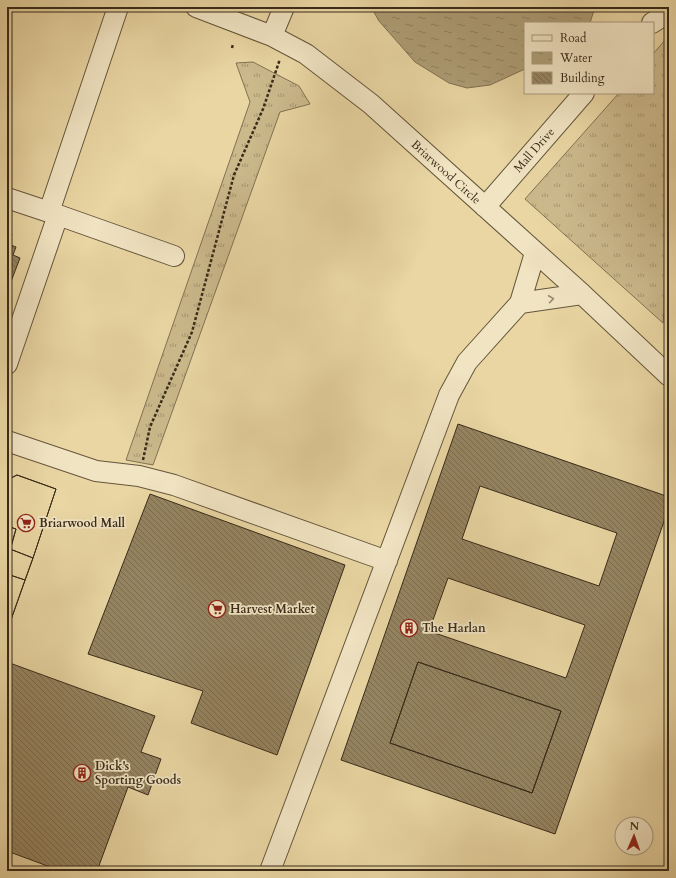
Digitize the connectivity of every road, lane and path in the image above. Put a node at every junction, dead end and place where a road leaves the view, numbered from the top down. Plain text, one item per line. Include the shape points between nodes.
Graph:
1 (118, 7) edge
2 (196, 7) edge
3 (284, 7) edge
4 (669, 12) edge
5 (654, 22) edge
6 (279, 40) junction
7 (233, 44) dead end
8 (232, 48) dead end
9 (583, 94) edge
10 (7, 198) edge
11 (485, 207) junction
12 (53, 214) junction
13 (535, 253) junction
14 (174, 256) dead end
15 (582, 294) junction
16 (520, 303) junction
17 (7, 364) edge
18 (669, 376) edge
19 (7, 440) edge
20 (139, 476) junction
21 (387, 561) junction
22 (270, 871) edge

1 - 12 street
2 - 6 street, Briarwood Circle
3 - 6 street
4 - 5 street
6 - 11 street, Briarwood Circle via 306,54 370,104
6 - 20 path via 263,109 234,175 192,332 150,427
7 - 8 path
9 - 11 street, Mall Drive
10 - 12 street
11 - 13 street, Briarwood Circle
12 - 14 street
12 - 17 street
13 - 15 street, Briarwood Circle
13 - 16 street
16 -> 15 street
15 - 18 street, Briarwood Circle
16 - 21 street via 467,362 449,395
19 - 20 street via 96,472
20 - 21 street via 174,485
21 - 22 street

